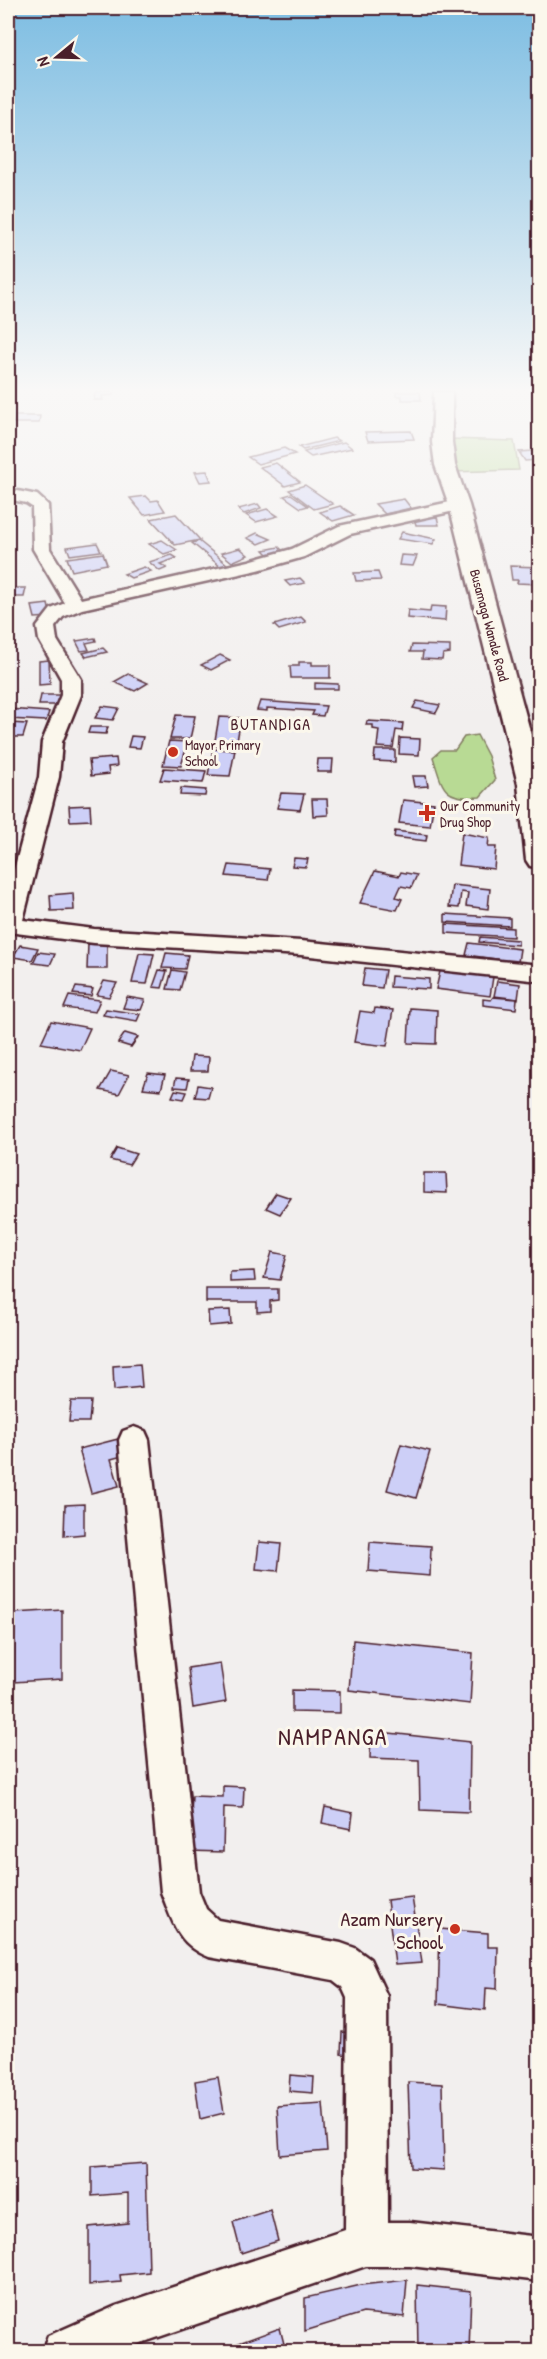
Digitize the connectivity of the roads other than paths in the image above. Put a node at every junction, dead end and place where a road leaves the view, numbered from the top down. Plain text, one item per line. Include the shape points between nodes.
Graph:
1 (36, 502) edge
2 (458, 502) edge
3 (459, 505) junction
4 (76, 605) junction
5 (540, 860) edge
6 (9, 925) edge
7 (540, 973) edge
8 (134, 1440) dead end
9 (366, 2244) junction
10 (540, 2259) edge
11 (64, 2352) edge

1 - 4 street via 43,518 40,544
2 - 3 street, Busamaga Wanale Road
3 - 4 street via 345,530 298,553 252,566
3 - 5 street, Busamaga Wanale Road via 531,784
4 - 6 street via 57,613 46,627 48,640 71,679 71,695 52,742 49,777
6 - 7 street via 94,936 301,948
8 - 9 street via 180,1892 192,1922 209,1938 341,1962 356,1973 367,1996
9 - 10 street via 410,2244
9 - 11 street via 116,2328

